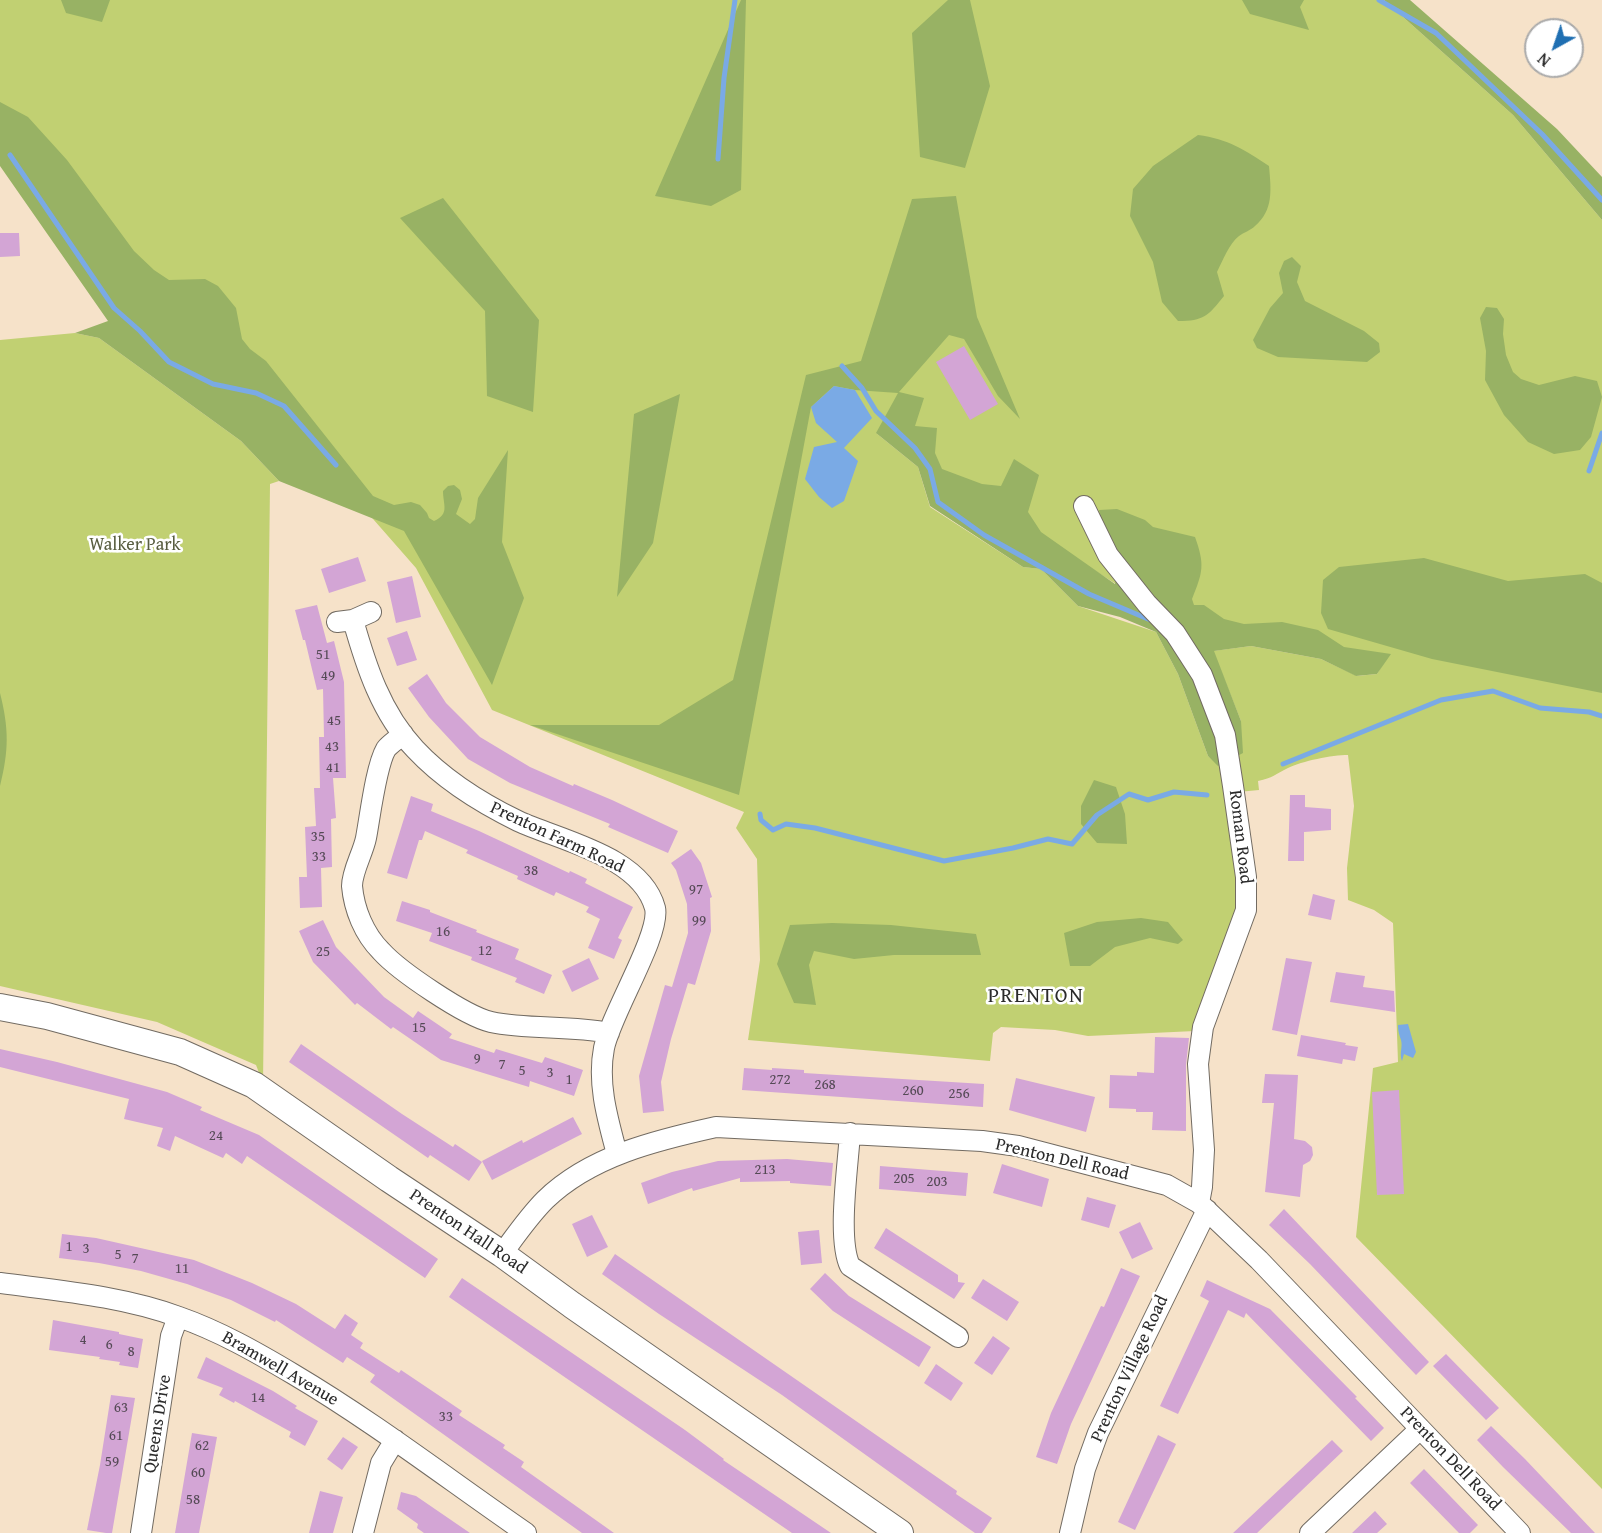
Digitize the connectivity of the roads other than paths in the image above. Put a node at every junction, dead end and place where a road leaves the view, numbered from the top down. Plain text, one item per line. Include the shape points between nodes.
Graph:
1 (1084, 506) dead end
2 (371, 612) dead end
3 (403, 734) junction
4 (0, 1007) edge
5 (609, 1033) junction
6 (850, 1133) junction
7 (616, 1154) junction
8 (1203, 1206) junction
9 (502, 1254) junction
10 (0, 1283) edge
11 (178, 1317) junction
12 (958, 1336) dead end
13 (1420, 1429) junction
14 (394, 1440) junction
15 (141, 1533) edge
16 (363, 1533) edge
17 (526, 1533) edge
18 (900, 1533) edge
19 (1070, 1533) edge
20 (1310, 1533) edge
21 (1520, 1533) edge

1 - 8 street, Roman Road via 1108,555 1174,633 1202,675 1225,735 1246,877 1246,910 1203,1027 1198,1064
2 - 3 street, Prenton Farm Road via 345,621 390,718
3 - 5 street, Prenton Farm Road via 443,775 479,800 605,856 633,874 646,889 655,910 652,932
3 - 5 street via 387,748 380,768 352,883 362,924 380,951 468,1014 491,1022
4 - 9 street, Prenton Hall Road via 180,1052 254,1085
5 - 7 street, Prenton Farm Road via 601,1075
6 - 7 street, Prenton Dell Road via 716,1127
6 - 8 street, Prenton Dell Road via 1018,1146 1167,1185
6 - 12 street via 844,1256 850,1266
7 - 9 street, Prenton Dell Road via 546,1199
8 - 13 street, Prenton Dell Road
8 - 19 street, Prenton Village Road via 1098,1433
9 - 18 street, Prenton Hall Road
10 - 11 street, Bramwell Avenue via 120,1300
11 - 14 street, Bramwell Avenue via 243,1344
11 - 15 street, Queens Drive via 171,1335
13 - 20 street
13 - 21 street, Prenton Dell Road
14 - 16 street via 381,1463
14 - 17 street, Bramwell Avenue

